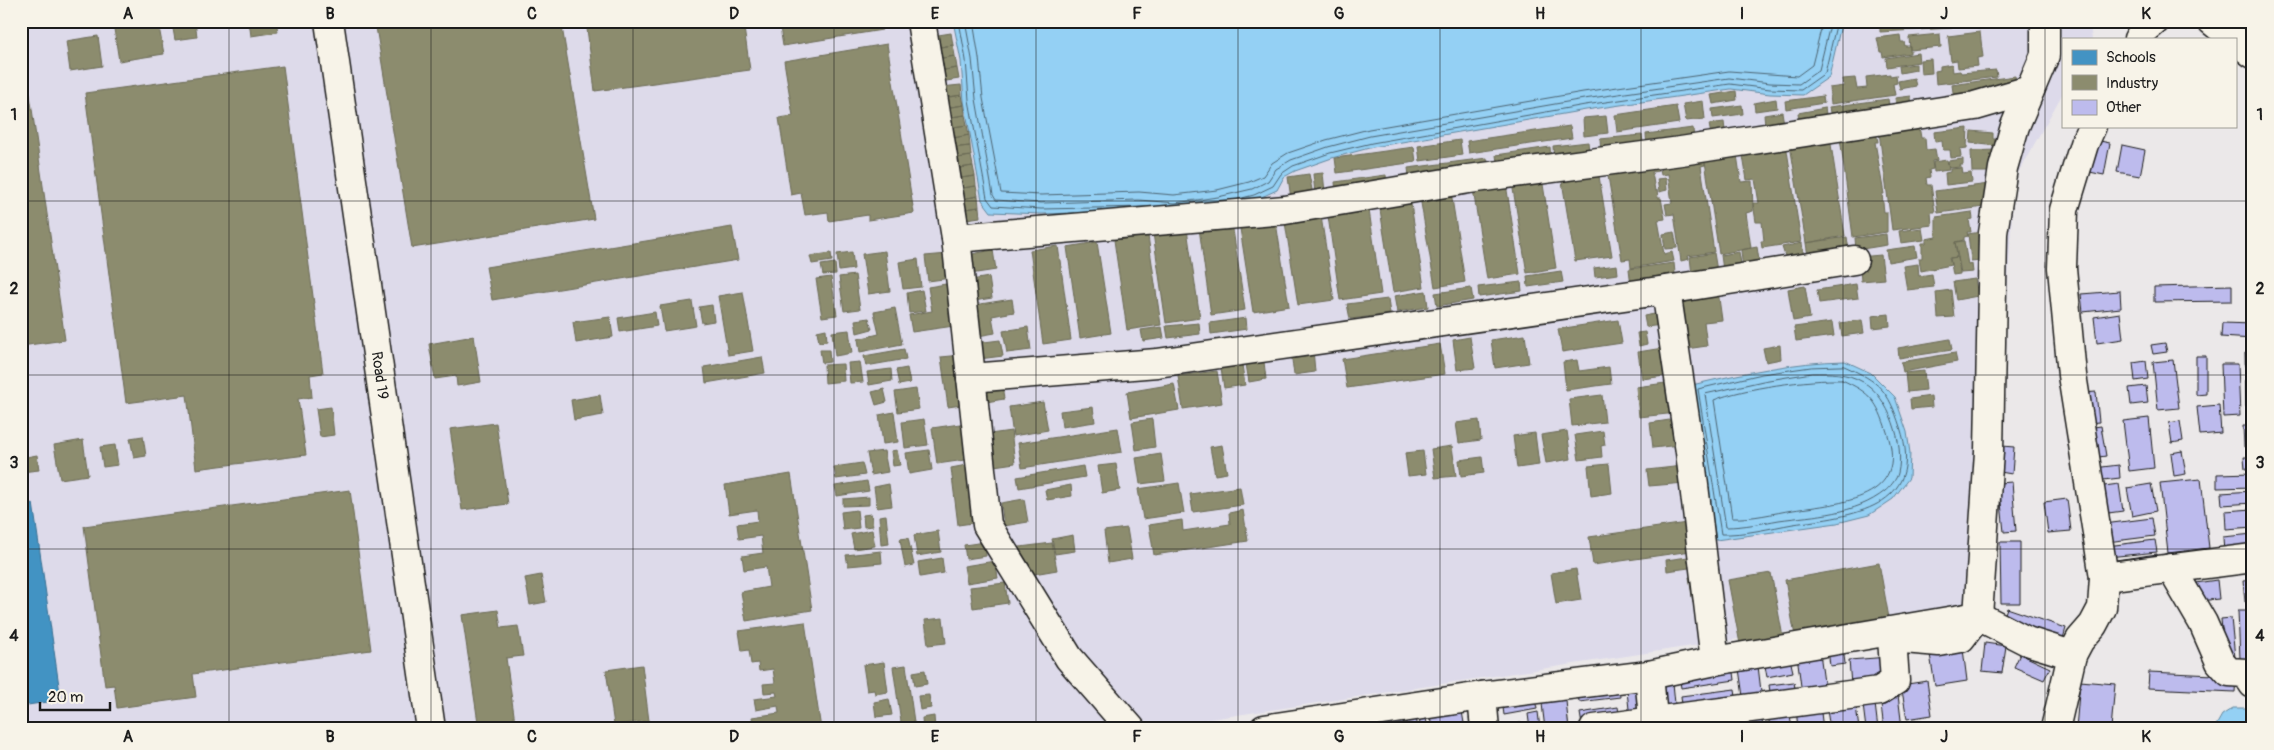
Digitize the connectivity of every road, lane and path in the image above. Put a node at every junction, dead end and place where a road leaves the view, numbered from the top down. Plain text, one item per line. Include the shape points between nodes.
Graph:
1 (328, 21) edge
2 (922, 21) edge
3 (2045, 21) edge
4 (2155, 21) edge
5 (2212, 21) edge
6 (2139, 38) edge
7 (2234, 38) edge
8 (2236, 40) edge
9 (2253, 54) edge
10 (2030, 90) junction
11 (2091, 128) edge
12 (956, 238) junction
13 (1854, 260) dead end
14 (1666, 290) junction
15 (971, 378) junction
16 (2253, 558) edge
17 (2171, 568) junction
18 (2104, 577) junction
19 (1978, 616) junction
20 (2072, 655) junction
21 (1715, 661) junction
22 (1650, 675) junction
23 (2253, 684) edge
24 (1482, 696) junction
25 (1653, 725) edge
26 (431, 729) edge
27 (1131, 729) edge
28 (1264, 729) edge
29 (1485, 729) edge
30 (1594, 729) edge
31 (2055, 729) edge

1 - 26 street, Road 19
2 - 12 street
3 - 10 street via 2045,55
4 - 6 street
5 - 7 street
8 - 9 street
10 - 12 street via 1975,106 1681,151 1469,179 1284,210
10 - 19 street via 2003,168 1993,233 1989,452
11 - 18 street via 2064,210 2062,268 2072,375
12 - 15 street
13 - 14 street
14 - 15 street via 1157,363
14 - 21 street via 1690,452
15 - 27 street via 987,525 1069,658
16 - 17 street
17 - 18 street
17 - 23 street via 2204,623 2220,662 2230,672 2246,673
18 - 20 street via 2102,608
19 - 20 street via 2027,641
19 - 21 street
19 - 25 street via 1961,638 1939,642 1892,638 1895,681 1879,691
20 - 31 street
21 - 22 street
22 - 24 street
22 - 25 street
24 - 28 street
24 - 29 street
25 - 30 street

